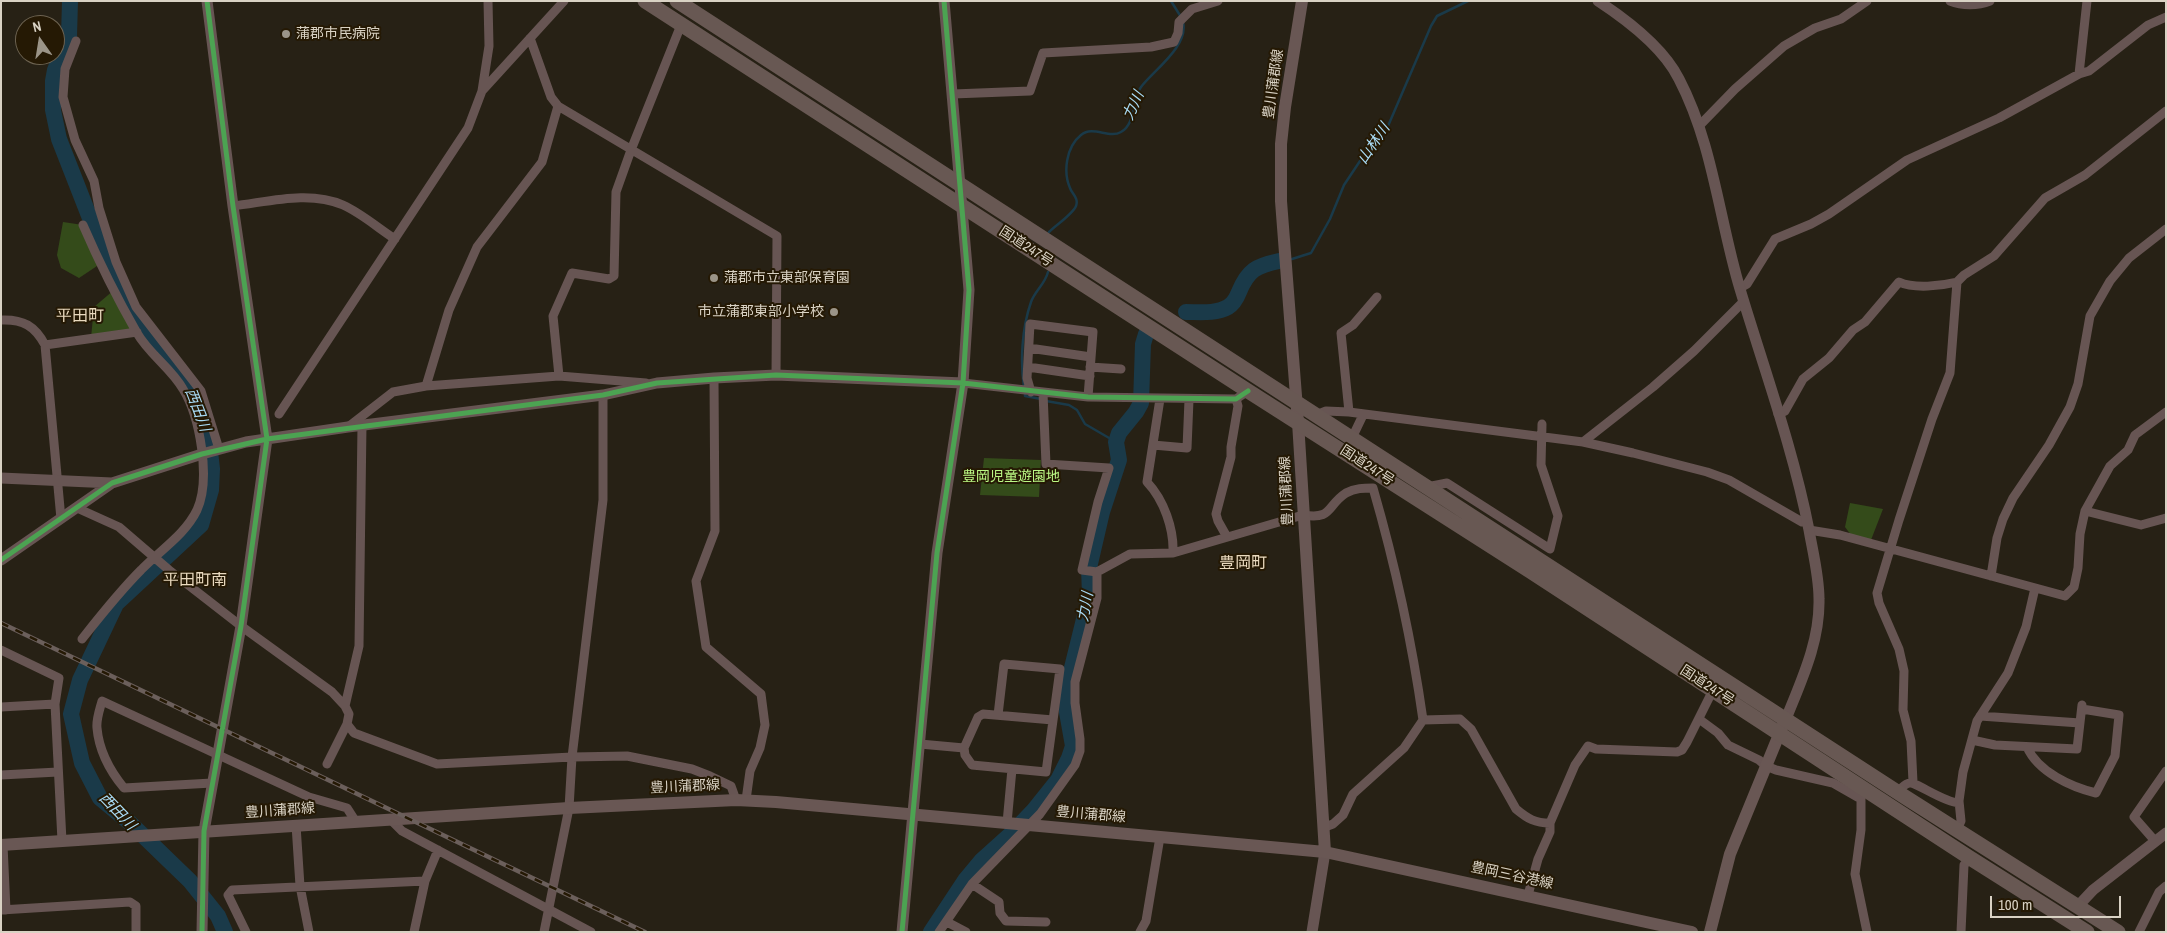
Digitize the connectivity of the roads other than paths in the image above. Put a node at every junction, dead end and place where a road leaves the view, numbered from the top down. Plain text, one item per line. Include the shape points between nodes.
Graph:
1 (207, 1) edge
2 (488, 1) edge
3 (564, 1) edge
4 (645, 1) edge
5 (944, 1) edge
6 (1218, 1) edge
7 (1302, 1) edge
8 (1598, 1) edge
9 (1867, 1) edge
10 (1950, 1) edge
11 (1990, 1) edge
12 (2087, 1) edge
13 (685, 4) edge
14 (2166, 17) edge
15 (681, 25) junction
16 (530, 38) junction
17 (76, 41) dead end
18 (2080, 74) junction
19 (482, 91) junction
20 (953, 94) junction
21 (558, 106) junction
22 (2166, 111) edge
23 (1700, 125) junction
24 (631, 150) junction
25 (960, 185) junction
26 (960, 204) junction
27 (233, 206) junction
28 (83, 226) dead end
29 (2166, 229) edge
30 (395, 239) junction
31 (1957, 282) junction
32 (1740, 288) junction
33 (1377, 297) dead end
34 (1744, 301) junction
35 (1, 320) edge
36 (137, 332) junction
37 (45, 345) junction
38 (1029, 348) junction
39 (1091, 357) junction
40 (1028, 368) junction
41 (1121, 369) dead end
42 (1090, 371) junction
43 (776, 375) junction
44 (559, 376) junction
45 (714, 378) junction
46 (963, 383) junction
47 (656, 384) junction
48 (426, 386) junction
49 (1026, 391) junction
50 (603, 395) junction
51 (1242, 395) junction
52 (1088, 397) junction
53 (1043, 398) junction
54 (1160, 399) junction
55 (1189, 400) junction
56 (1296, 402) junction
57 (1349, 412) junction
58 (2166, 412) edge
59 (279, 414) dead end
60 (1778, 414) junction
61 (1316, 415) junction
62 (1363, 415) junction
63 (1298, 422) junction
64 (1542, 424) dead end
65 (362, 425) junction
66 (348, 427) junction
67 (1542, 437) junction
68 (1352, 438) junction
69 (267, 439) junction
70 (1583, 442) junction
71 (1153, 445) junction
72 (219, 449) junction
73 (202, 454) junction
74 (1, 478) edge
75 (57, 481) junction
76 (112, 483) junction
77 (1426, 487) junction
78 (78, 508) junction
79 (2085, 511) junction
80 (1303, 515) junction
81 (2166, 518) edge
82 (61, 519) junction
83 (1808, 525) junction
84 (1227, 536) junction
85 (1890, 550) junction
86 (1173, 553) junction
87 (155, 558) junction
88 (1, 560) edge
89 (1092, 571) junction
90 (1991, 576) junction
91 (2035, 588) junction
92 (241, 626) junction
93 (82, 639) dead end
94 (1, 650) edge
95 (1713, 690) junction
96 (55, 704) junction
97 (345, 706) junction
98 (1, 707) edge
99 (998, 714) junction
100 (1980, 716) junction
101 (1699, 719) junction
102 (1786, 719) junction
103 (1053, 720) junction
104 (1423, 720) junction
105 (2080, 722) junction
106 (347, 724) junction
107 (1779, 735) junction
108 (1972, 740) junction
109 (920, 744) junction
110 (2027, 747) junction
111 (964, 748) junction
112 (217, 752) junction
113 (572, 757) junction
114 (327, 764) dead end
115 (1766, 766) junction
116 (1012, 769) junction
117 (2166, 771) edge
118 (58, 772) junction
119 (1, 775) edge
120 (1913, 782) junction
121 (212, 783) junction
122 (1897, 792) junction
123 (1861, 793) junction
124 (741, 800) junction
125 (1959, 803) junction
126 (569, 808) junction
127 (913, 814) junction
128 (391, 820) junction
129 (356, 822) junction
130 (1550, 823) junction
131 (1019, 824) junction
132 (296, 825) junction
133 (1325, 827) junction
134 (1957, 830) junction
135 (204, 831) junction
136 (2166, 833) edge
137 (1160, 837) junction
138 (62, 841) junction
139 (2155, 841) junction
140 (2, 845) edge
141 (438, 850) junction
142 (1325, 852) junction
143 (1970, 858) junction
144 (425, 880) junction
145 (972, 884) junction
146 (300, 886) junction
147 (2166, 886) edge
148 (1528, 895) junction
149 (2078, 906) junction
150 (549, 909) junction
151 (4, 910) edge
152 (947, 922) junction
153 (1046, 922) dead end
154 (202, 930) edge
155 (136, 932) edge
156 (246, 932) edge
157 (309, 932) edge
158 (414, 932) edge
159 (544, 932) edge
160 (591, 932) edge
161 (902, 932) edge
162 (939, 932) edge
163 (966, 932) edge
164 (1140, 932) edge
165 (1312, 932) edge
166 (1692, 932) edge
167 (1710, 932) edge
168 (1867, 932) edge
169 (1961, 932) edge
170 (2087, 932) edge
171 (2118, 932) edge
172 (2139, 932) edge

1 - 27 street
2 - 19 street via 489,46
3 - 16 street
4 - 15 highway, 国道247号
5 - 20 street
6 - 20 street via 1192,9 1182,18 1174,42 1151,47 1043,53 1030,91
7 - 56 main road, 豊川蒲郡線 via 1281,144 1281,201
8 - 23 street via 1649,39 1678,77
9 - 23 street via 1842,19 1815,28 1784,46
10 - 11 street via 1981,5
12 - 18 street
13 - 25 highway, 国道247号
14 - 18 street via 2148,25
15 - 24 street
15 - 26 highway, 国道247号
16 - 19 street
16 - 21 street via 551,97
17 - 72 street via 65,69 63,97 75,140 94,181 116,262 136,307 201,391
18 - 32 street via 1999,118 1907,160 1835,210 1774,240 1747,284
19 - 30 street via 468,128
20 - 25 street
21 - 24 street
21 - 48 street via 542,162 477,247 449,310
22 - 31 street via 2085,175 2045,198 1994,256
23 - 32 street
24 - 43 street via 777,236
24 - 44 street via 616,192 614,276 609,280 572,273 553,316
25 - 26 street
25 - 56 highway, 国道247号
26 - 46 street via 969,290
26 - 51 highway, 国道247号
27 - 30 street via 305,198 325,199 344,206
27 - 69 street
28 - 36 street
29 - 90 street via 2129,258 2090,316 2073,399 2049,445 2003,518
30 - 59 street
31 - 60 street via 1937,287 1906,286 1899,282 1865,322 1803,379 1785,411
31 - 85 street via 1950,373
32 - 34 street
33 - 57 street via 1341,333
34 - 60 street
34 - 70 street via 1653,387
35 - 37 street via 26,323 39,334
36 - 37 street
36 - 73 street via 183,389 196,422
37 - 75 street
38 - 39 street
38 - 39 street via 1030,324 1092,332
38 - 40 street
39 - 42 street
40 - 42 street
40 - 49 street
41 - 42 street
42 - 52 street
43 - 45 street
43 - 46 street
44 - 47 street
44 - 48 street
45 - 47 street
45 - 124 street via 715,531 696,581 706,647 761,694 765,725
46 - 49 street
46 - 109 street via 937,553
47 - 50 street
48 - 66 street via 393,392
49 - 53 street
50 - 65 street
50 - 113 street via 603,500
51 - 55 street
51 - 63 highway, 国道247号
51 - 84 street via 1216,514
52 - 53 street
52 - 54 street
53 - 89 street via 1046,464 1110,468 1098,502 1082,570
54 - 55 street
54 - 71 street
55 - 71 street via 1187,448
56 - 61 highway, 国道247号
56 - 63 main road, 豊川蒲郡線
57 - 61 street via 1326,411
57 - 62 street
58 - 79 street via 2135,435 2128,450 2110,466
60 - 83 street via 1797,471
61 - 68 highway, 国道247号
62 - 67 street
62 - 68 street
63 - 80 main road, 豊川蒲郡線
63 - 95 highway, 国道247号
64 - 67 street
65 - 66 street
65 - 97 street via 359,646
66 - 69 street
67 - 70 street
67 - 77 street via 1541,465 1558,516 1550,549 1446,483
68 - 77 highway, 国道247号
69 - 72 street
69 - 92 street
70 - 83 street via 1729,480
71 - 86 street via 1147,482 1170,520
72 - 73 street
73 - 76 street
73 - 87 street via 202,491 197,510 182,532
74 - 75 street
75 - 76 street
75 - 82 street
76 - 78 street
77 - 102 highway, 国道247号
78 - 82 street
78 - 87 street via 119,527
79 - 81 street via 2141,525
79 - 91 street via 2074,586 2065,596
80 - 84 street
80 - 104 street via 1318,517 1345,494 1356,489 1373,488 1412,646
80 - 133 main road, 豊川蒲郡線
82 - 88 street
83 - 85 street
83 - 102 street via 1819,600 1817,631 1809,662
84 - 86 street
85 - 90 street
85 - 120 street via 1878,593 1879,604 1904,671 1903,710 1911,741
86 - 89 street via 1130,554
87 - 92 street
87 - 93 street via 115,597
89 - 131 street via 1097,598 1075,682 1080,751 1066,780
90 - 91 street
91 - 100 street via 2026,627 2008,673
92 - 97 street via 332,692
92 - 112 street
94 - 96 street via 59,678
95 - 101 street
95 - 107 highway, 国道247号
96 - 98 street
96 - 118 street
97 - 106 street via 349,714
99 - 103 street
99 - 103 street via 1004,664 1060,669
99 - 111 street via 983,714 978,718
100 - 105 street
100 - 108 street
101 - 115 street via 1728,745
101 - 130 street via 1682,750 1677,752 1588,746 1575,765
102 - 107 main road
102 - 122 highway, 国道247号
103 - 116 street via 1046,772
104 - 130 street via 1460,719 1470,728 1516,809 1538,823
104 - 133 street via 1404,748 1353,794 1343,815
105 - 110 street via 2077,749
105 - 110 street via 2082,707 2119,715 2116,756 2096,793 2075,788 2048,771
106 - 113 street via 354,733 437,764
106 - 114 street
107 - 115 main road
107 - 123 highway, 国道247号
108 - 110 street
108 - 125 street
109 - 111 street
109 - 127 street
111 - 116 street via 972,765
112 - 121 street
112 - 121 street via 102,700 96,726 102,752 110,771 124,788
112 - 129 street via 309,797 347,808
113 - 124 street via 627,756 692,770 731,786
113 - 126 street
115 - 123 street
115 - 167 main road via 1730,854
116 - 131 street
117 - 139 street via 2134,817
118 - 119 street
118 - 138 street
120 - 122 street
120 - 125 street via 1950,803
121 - 135 street
122 - 134 highway, 国道247号
123 - 143 highway, 国道247号
123 - 168 street via 1861,830 1854,874
124 - 126 main road, 豊川蒲郡線
124 - 127 main road, 豊川蒲郡線
125 - 134 street via 1961,820
126 - 128 main road, 豊川蒲郡線
126 - 150 street
127 - 131 main road, 豊川蒲郡線
127 - 161 street
128 - 129 main road, 豊川蒲郡線
128 - 141 street via 402,831
129 - 132 main road, 豊川蒲郡線
130 - 148 street via 1550,832
131 - 137 main road, 豊川蒲郡線
131 - 145 street
132 - 135 main road, 豊川蒲郡線
132 - 146 street
133 - 142 main road, 豊川蒲郡線
134 - 149 highway, 国道247号
135 - 138 main road, 豊川蒲郡線
135 - 154 street
136 - 139 street
137 - 142 main road, 豊川蒲郡線
137 - 164 street via 1146,921
138 - 140 main road, 豊川蒲郡線
139 - 149 street via 2093,890
140 - 151 street
141 - 144 street
141 - 150 street
142 - 148 main road, 豊岡三谷港線
142 - 165 street
143 - 169 street via 1964,865
143 - 170 highway, 国道247号
144 - 146 street
144 - 158 street
145 - 152 street
145 - 153 street via 999,902 1000,913 1006,922
146 - 156 street via 232,890 228,895
146 - 157 street
147 - 172 street
148 - 166 main road, 豊岡三谷港線
149 - 171 highway, 国道247号
150 - 159 street
150 - 160 street
151 - 155 street via 130,902 136,906
152 - 162 street
152 - 163 street

